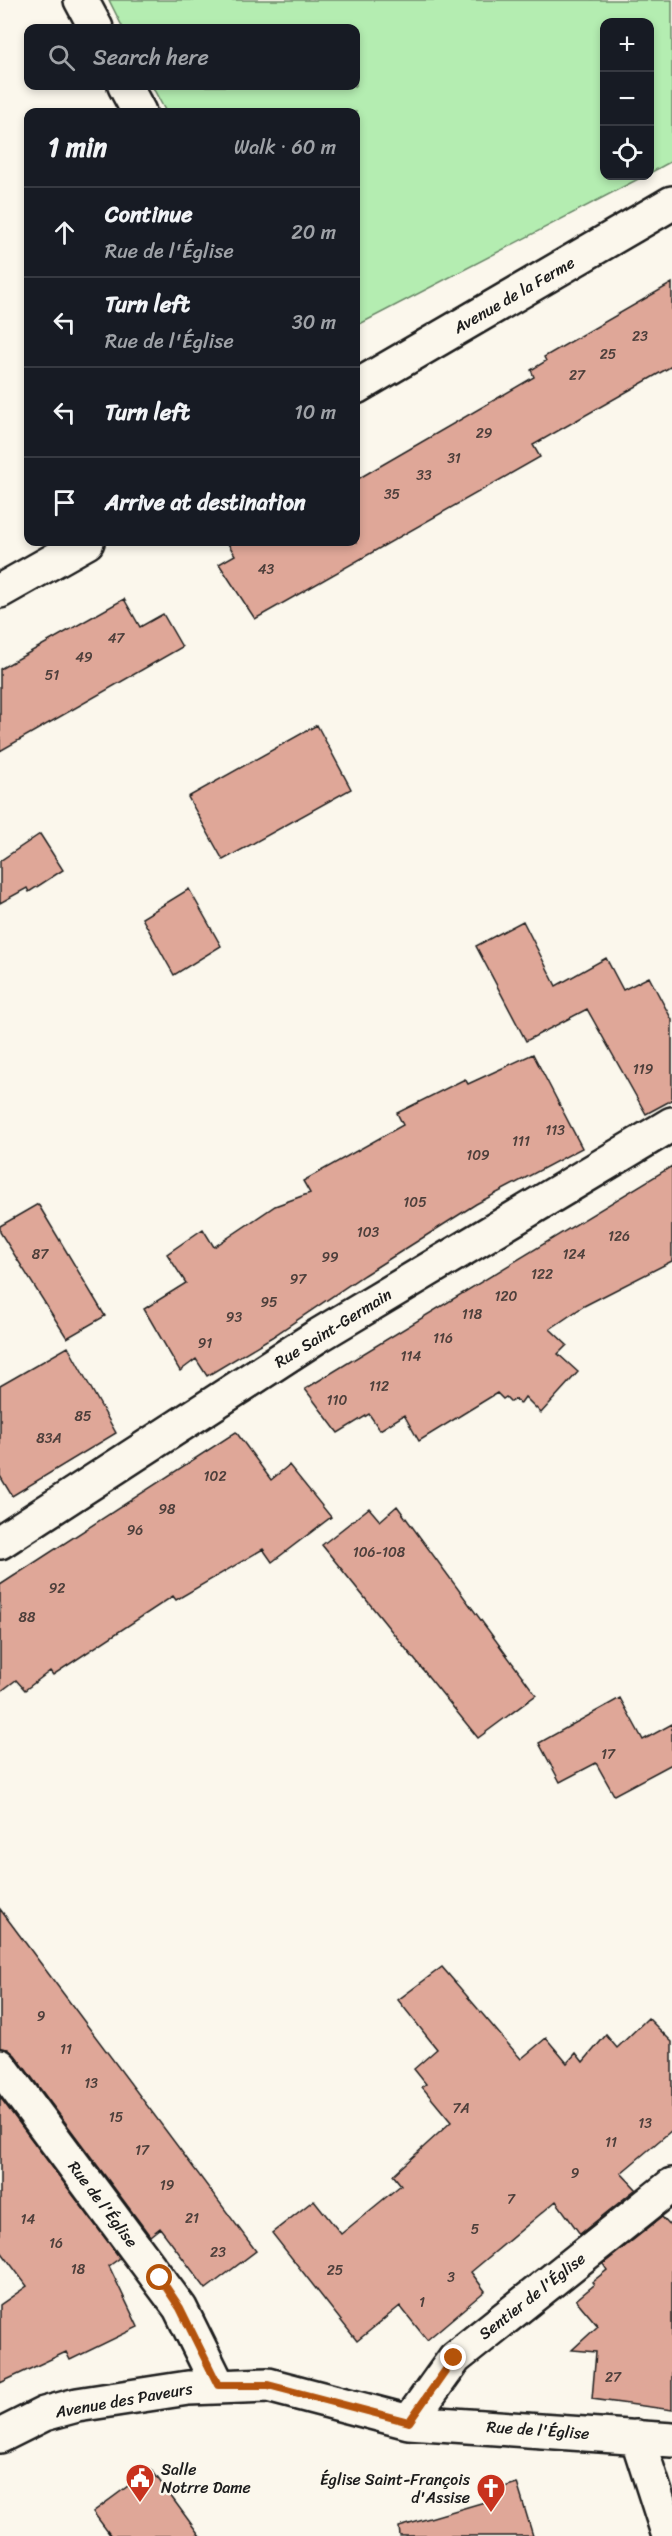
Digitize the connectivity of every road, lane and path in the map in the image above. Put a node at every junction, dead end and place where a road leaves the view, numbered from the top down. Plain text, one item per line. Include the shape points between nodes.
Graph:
1 (81, 0) edge
2 (94, 24) edge
3 (127, 90) edge
4 (137, 108) edge
5 (672, 203) edge
6 (360, 385) edge
7 (80, 546) edge
8 (0, 591) edge
9 (672, 1124) edge
10 (0, 1542) edge
11 (0, 2066) edge
12 (672, 2185) edge
13 (218, 2385) junction
14 (409, 2422) junction
15 (0, 2436) edge
16 (638, 2437) junction
17 (672, 2440) edge
18 (669, 2536) edge

1 - 2 street
3 - 4 street
5 - 6 street, Avenue de la Ferme
7 - 8 street
9 - 10 street, Rue Saint-Germain via 316,1337
11 - 13 street, Rue de l'Église via 180,2308
12 - 14 street, Sentier de l'Église via 454,2358
13 - 14 street, Rue de l'Église via 268,2385
13 - 15 street, Avenue des Paveurs via 77,2405 44,2414
14 - 16 street, Rue de l'Église
16 - 17 street, Rue de l'Église
16 - 18 street

